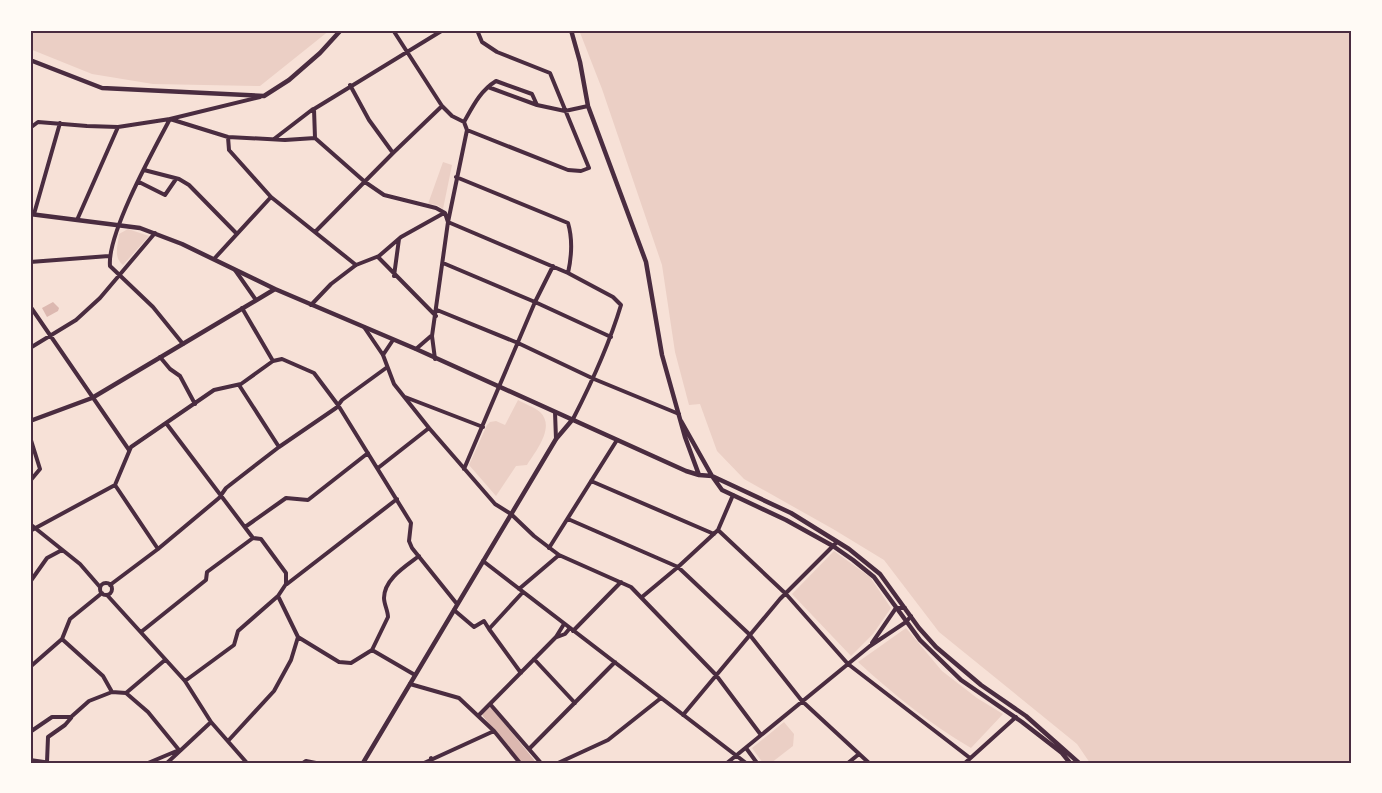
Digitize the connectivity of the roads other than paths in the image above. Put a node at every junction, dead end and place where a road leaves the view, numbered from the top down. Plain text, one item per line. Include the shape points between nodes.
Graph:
1 (341, 30) edge
2 (393, 30) edge
3 (443, 30) edge
4 (477, 30) edge
5 (571, 30) edge
6 (409, 52) junction
7 (30, 60) edge
8 (350, 85) junction
9 (487, 86) junction
10 (264, 96) junction
11 (537, 105) junction
12 (442, 106) junction
13 (588, 106) junction
14 (314, 109) junction
15 (567, 111) junction
16 (170, 120) junction
17 (464, 122) junction
18 (60, 123) junction
19 (118, 127) junction
20 (30, 128) edge
21 (466, 130) junction
22 (228, 137) junction
23 (315, 138) junction
24 (273, 140) junction
25 (393, 153) junction
26 (144, 170) junction
27 (456, 177) junction
28 (176, 179) junction
29 (139, 182) junction
30 (365, 182) junction
31 (271, 197) junction
32 (445, 213) junction
33 (32, 214) edge
34 (78, 220) junction
35 (448, 222) junction
36 (119, 224) junction
37 (315, 232) junction
38 (155, 234) junction
39 (237, 234) junction
40 (399, 238) junction
41 (109, 256) junction
42 (378, 257) junction
43 (213, 259) junction
44 (30, 262) edge
45 (443, 262) junction
46 (356, 265) junction
47 (553, 266) junction
48 (234, 269) junction
49 (568, 273) junction
50 (119, 276) junction
51 (394, 276) junction
52 (275, 289) junction
53 (256, 300) junction
54 (536, 302) junction
55 (310, 305) junction
56 (30, 306) edge
57 (242, 307) junction
58 (437, 310) junction
59 (435, 316) junction
60 (364, 327) junction
61 (51, 336) junction
62 (432, 336) junction
63 (611, 337) junction
64 (393, 339) junction
65 (518, 343) junction
66 (183, 344) junction
67 (30, 348) edge
68 (416, 350) junction
69 (383, 355) junction
70 (160, 356) junction
71 (435, 359) junction
72 (273, 361) junction
73 (386, 368) junction
74 (594, 379) junction
75 (239, 385) junction
76 (498, 388) junction
77 (403, 396) junction
78 (92, 398) junction
79 (195, 404) junction
80 (338, 405) junction
81 (555, 412) junction
82 (679, 414) junction
83 (573, 419) junction
84 (30, 421) edge
85 (681, 421) junction
86 (166, 423) junction
87 (483, 427) junction
88 (429, 428) junction
89 (30, 437) edge
90 (556, 439) junction
91 (618, 439) junction
92 (279, 447) junction
93 (129, 450) junction
94 (368, 453) junction
95 (378, 468) junction
96 (464, 469) junction
97 (699, 475) junction
98 (712, 476) junction
99 (30, 481) edge
100 (591, 481) junction
101 (115, 485) junction
102 (221, 495) junction
103 (733, 495) junction
104 (397, 499) junction
105 (511, 514) junction
106 (568, 519) junction
107 (30, 524) edge
108 (245, 527) junction
109 (32, 530) edge
110 (716, 532) junction
111 (253, 538) junction
112 (835, 544) junction
113 (549, 548) junction
114 (158, 549) junction
115 (62, 550) junction
116 (559, 555) junction
117 (419, 556) junction
118 (483, 561) junction
119 (678, 567) junction
120 (30, 582) edge
121 (621, 582) junction
122 (286, 584) junction
123 (110, 585) junction
124 (100, 587) junction
125 (521, 591) junction
126 (105, 594) junction
127 (786, 594) junction
128 (278, 596) junction
129 (642, 597) junction
130 (458, 604) junction
131 (896, 608) junction
132 (905, 608) junction
133 (454, 610) junction
134 (911, 616) junction
135 (906, 622) junction
136 (564, 624) junction
137 (489, 629) junction
138 (572, 630) junction
139 (140, 633) junction
140 (749, 634) junction
141 (298, 637) junction
142 (556, 637) junction
143 (62, 639) junction
144 (870, 646) junction
145 (372, 650) junction
146 (534, 659) junction
147 (165, 660) junction
148 (615, 662) junction
149 (31, 664) edge
150 (848, 664) junction
151 (520, 673) junction
152 (415, 675) junction
153 (716, 675) junction
154 (185, 681) junction
155 (410, 684) junction
156 (112, 692) junction
157 (126, 693) junction
158 (662, 698) junction
159 (802, 701) junction
160 (575, 703) junction
161 (490, 704) junction
162 (479, 715) junction
163 (682, 715) junction
164 (71, 717) junction
165 (1016, 717) junction
166 (211, 722) junction
167 (494, 731) junction
168 (30, 732) edge
169 (761, 735) junction
170 (228, 741) junction
171 (746, 748) junction
172 (529, 749) junction
173 (179, 750) junction
174 (859, 754) junction
175 (735, 756) junction
176 (431, 758) junction
177 (970, 758) junction
178 (30, 760) edge
179 (49, 763) edge
180 (148, 763) edge
181 (167, 763) edge
182 (248, 763) edge
183 (303, 763) edge
184 (316, 763) edge
185 (363, 763) edge
186 (424, 763) edge
187 (435, 763) edge
188 (519, 763) edge
189 (541, 763) edge
190 (558, 763) edge
191 (727, 763) edge
192 (746, 763) edge
193 (757, 763) edge
194 (848, 763) edge
195 (869, 763) edge
196 (965, 763) edge
197 (1070, 763) edge
198 (1079, 763) edge

1 - 10 street via 289,80
2 - 6 street
3 - 6 street
4 - 15 street via 482,42 497,52 550,73
5 - 13 street
6 - 8 street
6 - 12 street
7 - 10 street via 102,88
8 - 14 street
8 - 25 street
9 - 11 street
9 - 11 street via 496,81 532,94
9 - 17 street
10 - 16 street
11 - 15 street
12 - 17 street
12 - 25 street
13 - 15 street
13 - 82 street via 646,262 660,345
14 - 23 street
14 - 24 street
15 - 21 street via 589,168 581,171 568,170
16 - 19 street
16 - 22 street
16 - 26 street
17 - 21 street
18 - 19 street
18 - 20 street via 38,122
18 - 33 street
19 - 34 street
21 - 27 street
22 - 24 street
22 - 31 street via 229,150
23 - 24 street
23 - 30 street
25 - 30 street
26 - 28 street
26 - 29 street
27 - 35 street
27 - 49 street via 568,223 572,238
28 - 29 street via 165,195
28 - 39 street via 189,185
29 - 36 street
30 - 32 street via 384,195
30 - 37 street
31 - 37 street
31 - 39 street
32 - 35 street
32 - 40 street
33 - 34 street
34 - 36 street
35 - 45 street
35 - 47 street
36 - 38 street
36 - 41 street
37 - 46 street
38 - 43 street
38 - 50 street
39 - 43 street
40 - 42 street
40 - 51 street
41 - 44 street
41 - 50 street via 110,266
42 - 46 street
42 - 51 street
43 - 48 street
45 - 54 street
45 - 58 street
46 - 55 street
47 - 49 street
47 - 54 street
48 - 52 street
48 - 53 street
49 - 63 street via 621,305
50 - 61 street via 76,320
50 - 66 street via 153,307
51 - 59 street
52 - 53 street
52 - 55 street
53 - 57 street
54 - 63 street
54 - 65 street
55 - 60 street
56 - 61 street
57 - 66 street
57 - 72 street
58 - 59 street
58 - 65 street
59 - 62 street
60 - 64 street
60 - 69 street
61 - 67 street
61 - 78 street
62 - 68 street
62 - 71 street
63 - 74 street
64 - 68 street
64 - 69 street
65 - 74 street
65 - 76 street
66 - 70 street
68 - 71 street
69 - 73 street
70 - 78 street
70 - 79 street via 180,376
71 - 76 street
72 - 75 street
72 - 80 street via 282,359 314,373
73 - 77 street
73 - 80 street
74 - 82 street
74 - 83 street
75 - 79 street via 214,390
75 - 92 street
76 - 81 street
76 - 87 street
77 - 87 street
77 - 88 street
78 - 84 street
78 - 93 street
79 - 86 street
80 - 92 street
80 - 94 street
81 - 83 street
81 - 90 street
82 - 85 street
83 - 90 street
83 - 91 street
85 - 97 street
85 - 98 street
86 - 93 street
86 - 102 street
87 - 96 street
88 - 95 street
88 - 96 street
89 - 99 street via 40,469
90 - 105 street
91 - 97 street
91 - 100 street
92 - 102 street
93 - 101 street
94 - 95 street
94 - 108 street via 308,500 285,498
95 - 104 street
96 - 105 street via 495,504
97 - 98 street
98 - 103 street via 722,490
98 - 112 street via 792,513
100 - 106 street
100 - 110 street
101 - 109 street
101 - 114 street
102 - 108 street
102 - 114 street
103 - 110 street
103 - 112 street
104 - 117 street via 411,523 409,541
104 - 122 street
105 - 113 street
105 - 118 street
106 - 113 street
106 - 119 street
107 - 109 street
108 - 111 street
109 - 115 street
110 - 119 street
110 - 127 street
111 - 122 street via 261,539 286,573
111 - 139 street via 207,572 206,580
112 - 127 street
112 - 131 street via 874,577
112 - 132 street via 880,574
113 - 116 street
114 - 123 street
115 - 120 street via 47,558
115 - 124 street via 81,564
116 - 121 street
116 - 125 street
117 - 130 street
117 - 145 street via 389,583 384,597 388,617
118 - 125 street
118 - 130 street
119 - 129 street
119 - 140 street
121 - 129 street
121 - 138 street
122 - 128 street
123 - 124 street via 104,583
123 - 126 street via 112,590
124 - 126 street
125 - 136 street
125 - 137 street
126 - 139 street
126 - 143 street via 70,620
127 - 140 street
127 - 150 street
128 - 141 street
128 - 154 street via 238,631 234,645
129 - 153 street
130 - 133 street
131 - 132 street
131 - 135 street
131 - 144 street
132 - 134 street
133 - 137 street via 474,627 484,621
133 - 152 street
134 - 135 street
134 - 198 street via 936,647 966,674 1026,716
135 - 144 street
135 - 165 street via 961,680
136 - 138 street
136 - 142 street
137 - 151 street
138 - 142 street
138 - 148 street
139 - 147 street
140 - 153 street
140 - 159 street
141 - 145 street via 339,662 351,663
141 - 170 street via 274,691
142 - 146 street
143 - 149 street
143 - 156 street via 103,676
144 - 150 street
145 - 152 street
146 - 151 street
146 - 160 street
147 - 154 street
147 - 157 street
148 - 158 street
148 - 160 street
150 - 159 street
150 - 177 street
151 - 161 street
152 - 155 street
153 - 163 street
153 - 169 street
154 - 166 street
155 - 162 street via 459,698
155 - 185 street
156 - 157 street
156 - 164 street via 88,701
157 - 173 street via 148,712
158 - 163 street
158 - 190 street via 608,740
159 - 169 street
159 - 174 street
160 - 172 street
161 - 162 street
161 - 172 street
162 - 167 street
163 - 175 street
164 - 168 street via 52,717
164 - 179 street via 48,737
165 - 177 street
165 - 197 street
166 - 170 street
166 - 173 street
167 - 176 street
167 - 188 street
169 - 171 street
170 - 182 street
171 - 175 street
171 - 193 street
172 - 189 street
173 - 180 street
173 - 181 street
174 - 194 street
174 - 195 street
175 - 191 street
175 - 192 street
176 - 186 street
176 - 187 street
177 - 196 street
178 - 179 street
183 - 184 street

